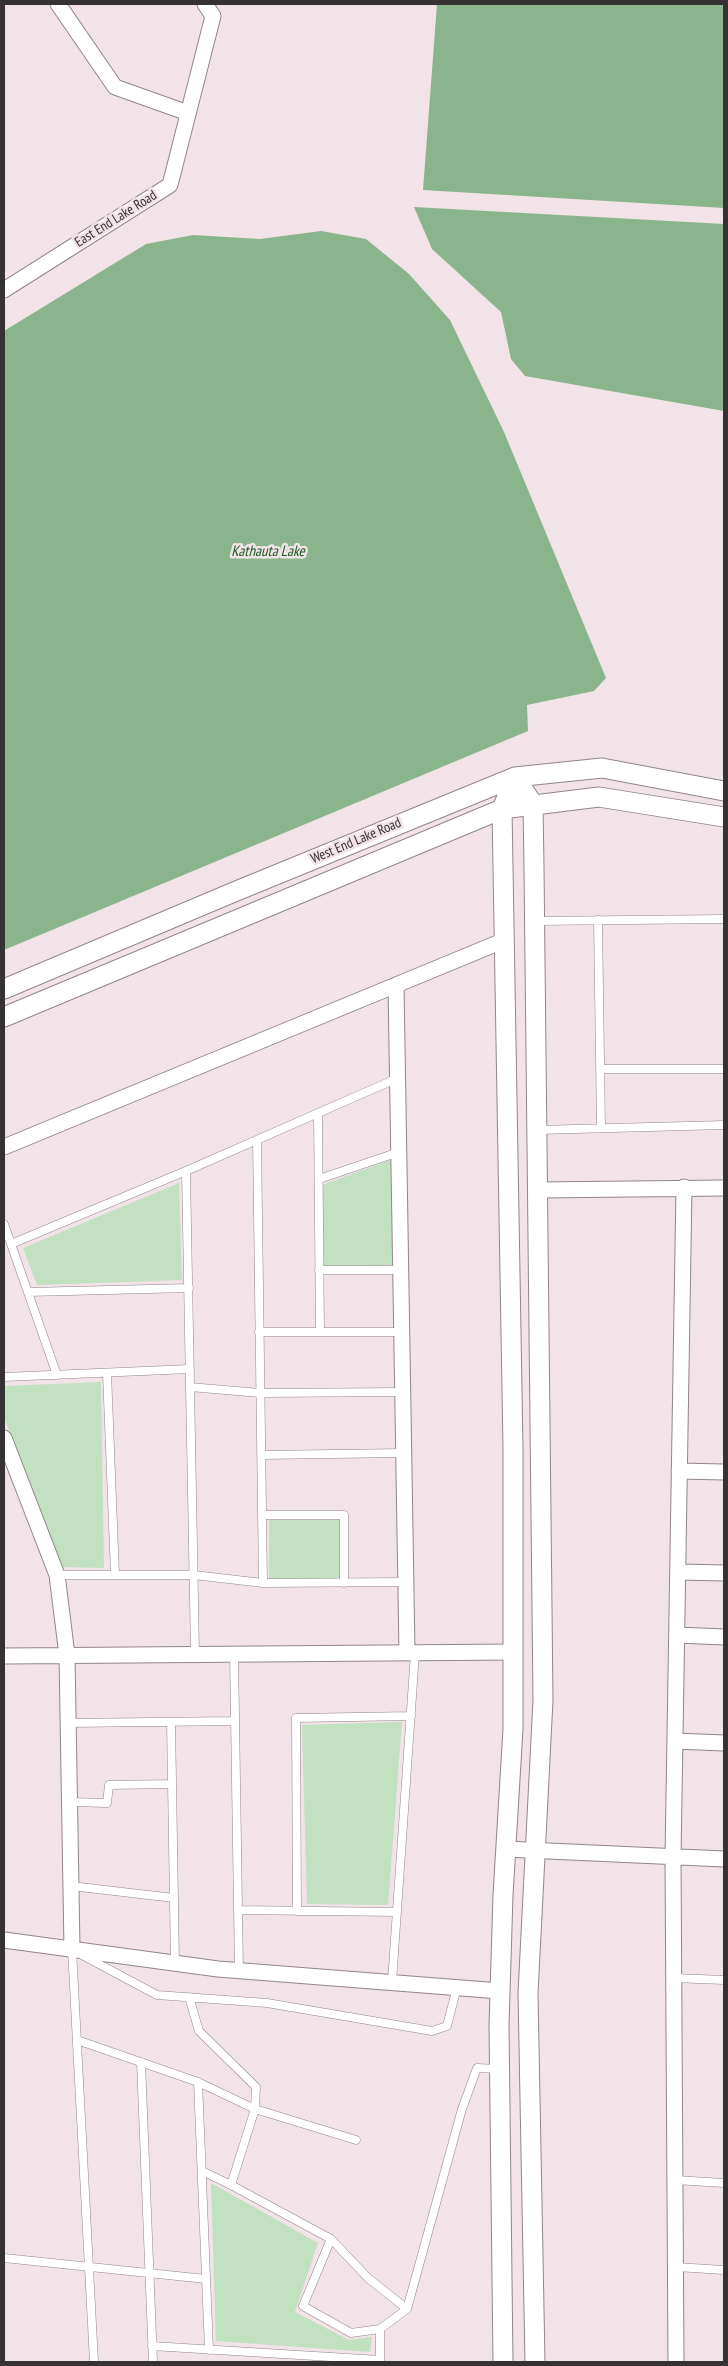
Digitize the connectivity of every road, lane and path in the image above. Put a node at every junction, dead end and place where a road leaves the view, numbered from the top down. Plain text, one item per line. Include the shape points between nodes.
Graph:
1 (58, 4) edge
2 (204, 4) edge
3 (188, 113) junction
4 (4, 290) edge
5 (515, 777) junction
6 (724, 791) edge
7 (532, 804) junction
8 (502, 809) junction
9 (724, 817) edge
10 (724, 919) edge
11 (598, 920) junction
12 (535, 921) junction
13 (505, 940) junction
14 (396, 985) junction
15 (4, 989) edge
16 (4, 1017) edge
17 (724, 1068) edge
18 (600, 1069) junction
19 (398, 1078) junction
20 (318, 1113) junction
21 (724, 1125) edge
22 (601, 1128) junction
23 (538, 1130) junction
24 (257, 1140) junction
25 (4, 1148) edge
26 (399, 1152) junction
27 (186, 1172) junction
28 (319, 1179) junction
29 (684, 1187) junction
30 (724, 1188) edge
31 (538, 1190) junction
32 (4, 1224) edge
33 (11, 1244) junction
34 (319, 1270) junction
35 (401, 1270) junction
36 (188, 1288) junction
37 (28, 1292) junction
38 (259, 1332) junction
39 (320, 1332) junction
40 (402, 1332) junction
41 (190, 1369) junction
42 (107, 1373) junction
43 (58, 1375) junction
44 (4, 1377) edge
45 (190, 1387) junction
46 (403, 1392) junction
47 (260, 1394) junction
48 (4, 1438) edge
49 (404, 1453) junction
50 (261, 1455) junction
51 (679, 1472) junction
52 (724, 1472) edge
53 (262, 1515) junction
54 (678, 1572) junction
55 (724, 1572) edge
56 (57, 1575) junction
57 (115, 1575) junction
58 (194, 1575) junction
59 (406, 1582) junction
60 (263, 1583) junction
61 (344, 1583) junction
62 (677, 1635) junction
63 (724, 1637) edge
64 (513, 1652) junction
65 (411, 1653) junction
66 (195, 1654) junction
67 (234, 1654) junction
68 (4, 1656) edge
69 (67, 1656) junction
70 (411, 1716) junction
71 (235, 1721) junction
72 (171, 1722) junction
73 (68, 1723) junction
74 (675, 1741) junction
75 (724, 1743) edge
76 (172, 1784) junction
77 (70, 1802) junction
78 (505, 1849) junction
79 (535, 1850) junction
80 (673, 1857) junction
81 (724, 1859) edge
82 (71, 1886) junction
83 (174, 1898) junction
84 (238, 1910) junction
85 (297, 1911) junction
86 (397, 1912) junction
87 (4, 1940) edge
88 (72, 1950) junction
89 (175, 1963) junction
90 (239, 1971) junction
91 (674, 1978) junction
92 (724, 1980) edge
93 (392, 1982) junction
94 (458, 1987) junction
95 (500, 1990) junction
96 (189, 1997) junction
97 (77, 2040) junction
98 (141, 2062) junction
99 (499, 2069) junction
100 (198, 2082) junction
101 (255, 2109) junction
102 (356, 2140) dead end
103 (202, 2171) junction
104 (675, 2180) junction
105 (724, 2183) edge
106 (231, 2184) junction
107 (331, 2240) junction
108 (4, 2258) edge
109 (676, 2267) junction
110 (89, 2268) junction
111 (724, 2270) edge
112 (149, 2274) junction
113 (206, 2279) junction
114 (407, 2309) junction
115 (380, 2329) junction
116 (152, 2346) junction
117 (209, 2350) junction
118 (380, 2361) edge
119 (94, 2362) edge
120 (153, 2362) edge
121 (503, 2362) edge
122 (534, 2362) edge
123 (676, 2362) edge

1 - 3 street via 115,87
2 - 3 street, East End Lake Road via 213,16
3 - 4 street, East End Lake Road via 170,185
5 - 6 street, West End Lake Road via 602,768
5 - 7 street
5 - 8 street
5 - 15 street, West End Lake Road
7 - 8 street, West End Lake Road
7 - 9 street, West End Lake Road via 599,797
7 - 12 street
8 - 13 street
8 - 16 street, West End Lake Road
10 - 11 lane
11 - 12 lane
11 - 18 lane
12 - 23 street
13 - 14 street
13 - 64 street
14 - 19 street
14 - 25 street
17 - 18 lane
18 - 22 lane
19 - 20 lane
19 - 26 street
20 - 24 lane
20 - 28 lane
21 - 22 lane
22 - 23 lane
23 - 31 street
24 - 27 lane
24 - 38 lane
26 - 28 lane
26 - 35 street
27 - 33 lane
27 - 36 lane
28 - 34 lane
29 - 30 street
29 - 31 street
29 - 51 street
31 - 79 street via 543,1700
32 - 33 lane
33 - 37 lane
34 - 35 lane
34 - 39 lane
35 - 40 street
36 - 37 lane
36 - 41 lane
37 - 43 lane
38 - 39 lane
38 - 47 lane
39 - 40 lane
40 - 46 street
41 - 42 lane
41 - 45 lane
42 - 43 lane
42 - 57 lane
43 - 44 lane
45 - 47 lane
45 - 58 lane
46 - 47 lane
46 - 49 street
47 - 50 lane
48 - 56 street
49 - 50 lane
49 - 59 street
50 - 53 lane
51 - 52 street
51 - 54 street
53 - 60 lane
53 - 61 lane via 344,1515
54 - 55 street
54 - 62 street
56 - 57 lane
56 - 69 street
57 - 58 lane
58 - 60 lane
58 - 66 lane
59 - 61 lane
59 - 65 street
60 - 61 lane
62 - 63 street
62 - 74 street
64 - 65 street
64 - 78 street via 513,1729
65 - 67 street
65 - 70 lane
66 - 67 street
66 - 69 street
67 - 71 lane
68 - 69 street
69 - 73 street
70 - 85 lane via 296,1718
70 - 86 lane
71 - 72 lane
71 - 84 lane
72 - 73 lane
72 - 76 lane
73 - 77 street
74 - 75 street
74 - 80 street
76 - 77 lane via 109,1785 107,1802
76 - 83 lane
77 - 82 street
78 - 79 street
78 - 95 street
79 - 80 street
79 - 122 street via 528,1993
80 - 81 street
80 - 91 street
82 - 83 lane
82 - 88 street
83 - 89 lane
84 - 85 lane
84 - 90 lane
85 - 86 lane
86 - 93 lane
87 - 88 street
88 - 89 street
88 - 96 lane via 157,1995
88 - 97 lane
89 - 90 street
90 - 93 street
91 - 92 lane
91 - 104 street
93 - 94 street
94 - 95 street
94 - 96 lane via 447,2026 432,2031 267,2003
95 - 99 street
96 - 101 lane via 199,2031 256,2087
97 - 98 lane
97 - 110 lane
98 - 100 lane
98 - 112 lane
99 - 114 lane via 476,2068
99 - 121 street
100 - 101 lane
100 - 103 lane
101 - 102 lane
101 - 106 lane
103 - 106 lane
103 - 113 lane
104 - 105 lane
104 - 109 street
106 - 107 lane
107 - 114 lane via 368,2278
107 - 115 lane via 303,2306 351,2333
108 - 110 lane
109 - 111 lane
109 - 123 street
110 - 112 lane
110 - 119 lane
112 - 113 lane
112 - 116 lane
113 - 117 lane
114 - 115 lane
115 - 118 lane
116 - 117 lane
116 - 120 lane
117 - 118 lane

